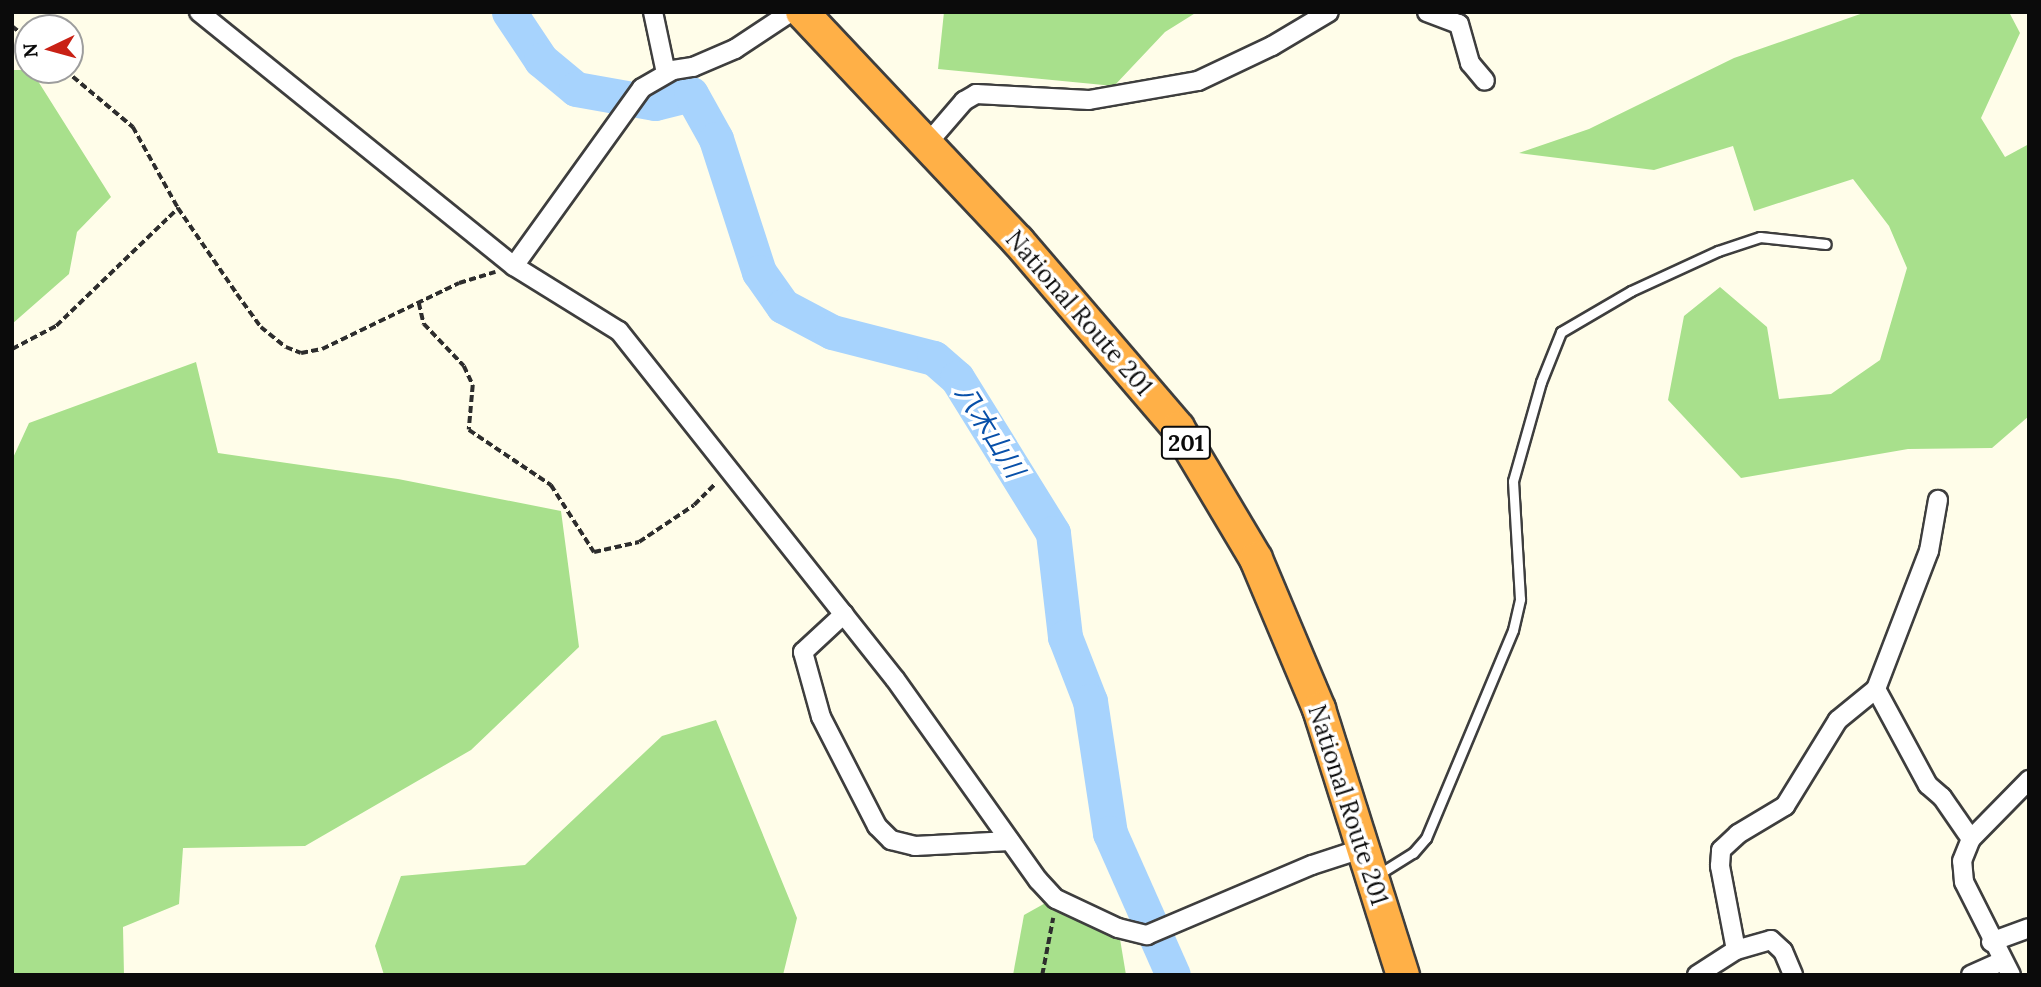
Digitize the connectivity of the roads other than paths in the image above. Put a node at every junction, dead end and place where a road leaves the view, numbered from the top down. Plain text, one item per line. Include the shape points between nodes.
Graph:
1 (199, 12) edge
2 (653, 12) edge
3 (791, 12) edge
4 (802, 12) edge
5 (1329, 12) edge
6 (1427, 12) edge
7 (666, 74) junction
8 (1485, 81) dead end
9 (927, 144) junction
10 (1826, 244) dead end
11 (514, 266) junction
12 (1938, 500) dead end
13 (844, 614) junction
14 (1875, 689) junction
15 (2029, 780) edge
16 (1971, 839) junction
17 (1010, 841) junction
18 (1361, 849) junction
19 (1371, 879) junction
20 (2029, 928) edge
21 (1992, 942) junction
22 (1735, 950) junction
23 (2007, 968) edge
24 (1403, 975) edge
25 (1697, 975) edge
26 (1793, 975) edge
27 (1971, 975) edge

1 - 11 street
2 - 7 street
3 - 7 street via 735,49
4 - 9 highway, National Route 201 / 201
5 - 9 street via 1198,81 1089,100 976,94 964,100
6 - 8 street via 1459,24 1470,63
7 - 11 street via 642,88
9 - 18 highway, National Route 201 / 201 via 1018,241 1178,428 1256,559 1319,709
10 - 19 lane via 1760,237 1631,291 1561,332 1541,382 1513,481 1520,599 1513,630 1426,838 1413,853
11 - 13 street via 619,331
12 - 14 street via 1929,551
13 - 17 street
13 - 17 street via 803,652 821,717 877,826 891,839 915,846
14 - 16 street via 1928,785
14 - 22 street via 1838,720 1786,807 1738,834 1721,850
15 - 16 street
16 - 21 street via 1962,861 1964,882
17 - 18 street via 1056,899 1118,928 1154,932 1312,864
18 - 19 highway, National Route 201 / 201
19 - 24 highway, National Route 201 / 201
20 - 21 street
21 - 23 street
22 - 25 street
22 - 26 street via 1763,941 1777,943
23 - 27 street

